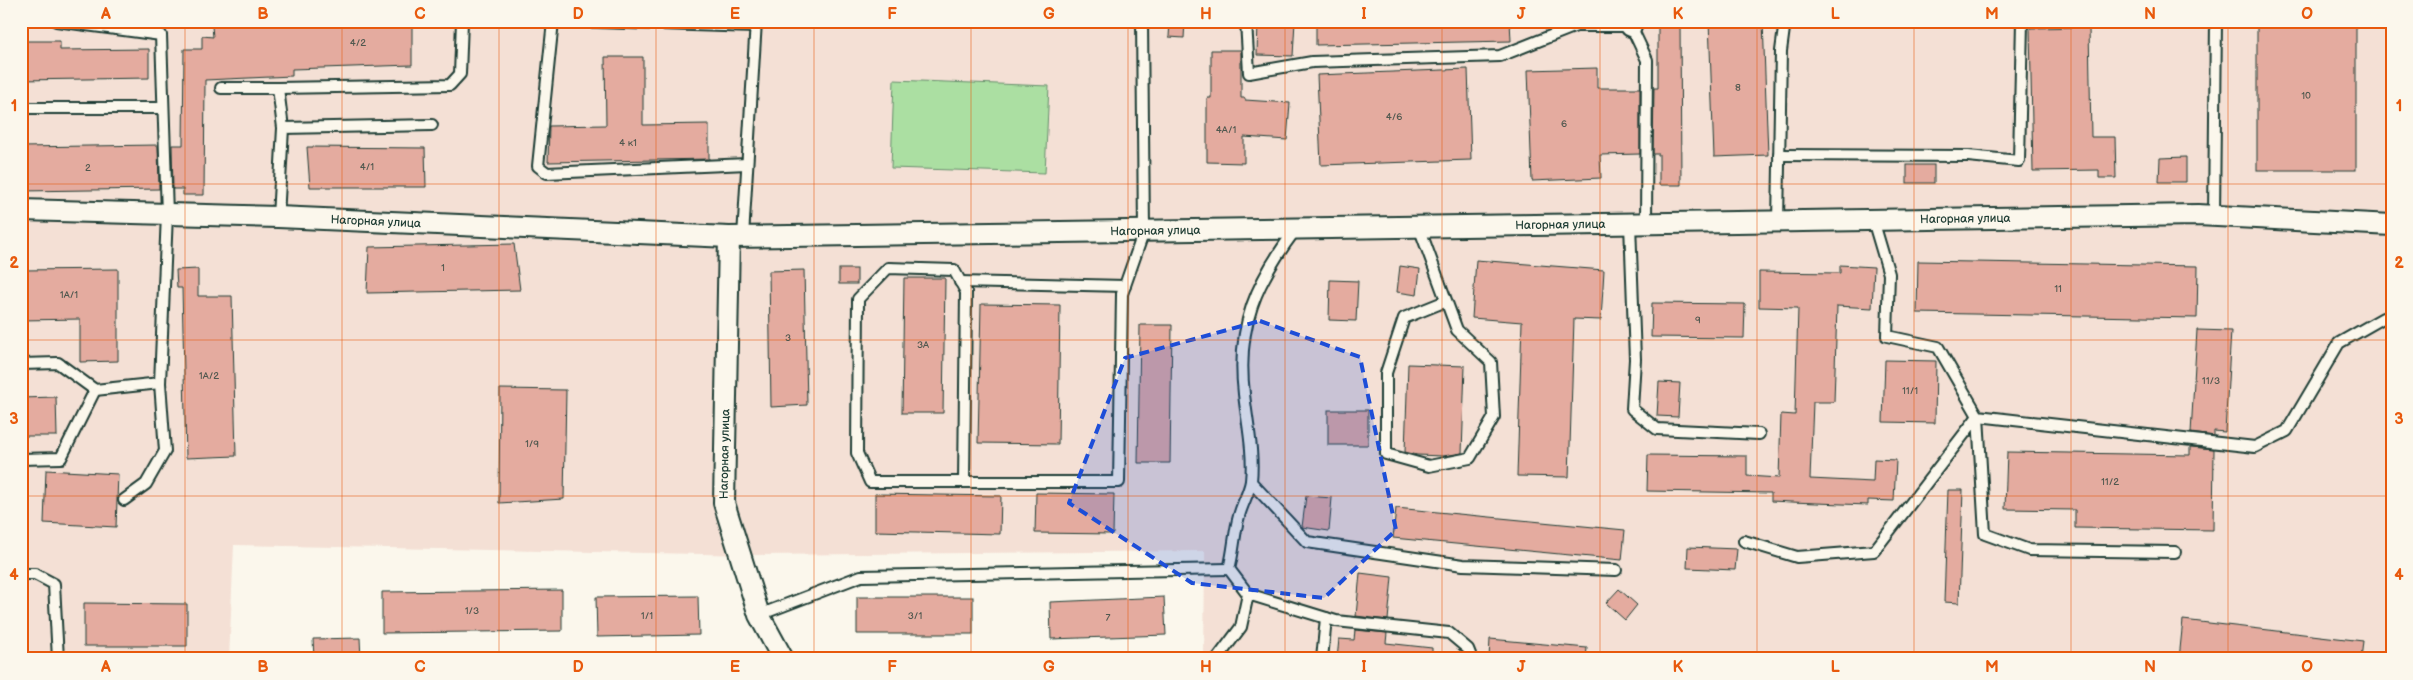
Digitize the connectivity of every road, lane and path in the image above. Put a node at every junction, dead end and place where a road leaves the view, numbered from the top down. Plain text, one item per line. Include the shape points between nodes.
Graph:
1 (56, 21) edge
2 (462, 21) edge
3 (553, 21) edge
4 (566, 21) edge
5 (1142, 21) edge
6 (1246, 21) edge
7 (1785, 21) edge
8 (2022, 21) edge
9 (2216, 21) edge
10 (1631, 23) edge
11 (756, 24) edge
12 (1576, 24) edge
13 (221, 88) dead end
14 (278, 88) junction
15 (21, 108) edge
16 (163, 108) junction
17 (432, 125) dead end
18 (283, 128) junction
19 (1779, 155) junction
20 (747, 164) junction
21 (21, 210) edge
22 (167, 214) junction
23 (2214, 216) junction
24 (278, 217) junction
25 (1873, 220) junction
26 (1778, 222) junction
27 (1638, 224) junction
28 (2392, 225) edge
29 (1419, 227) junction
30 (1297, 228) junction
31 (1144, 231) junction
32 (736, 237) junction
33 (960, 282) junction
34 (1125, 286) junction
35 (1446, 301) junction
36 (2392, 320) edge
37 (21, 364) edge
38 (160, 383) junction
39 (95, 390) junction
40 (1978, 416) junction
41 (1758, 434) dead end
42 (21, 459) edge
43 (964, 482) junction
44 (1251, 482) junction
45 (124, 500) dead end
46 (1744, 541) dead end
47 (2175, 552) dead end
48 (1230, 569) junction
49 (1616, 570) dead end
50 (21, 574) edge
51 (1248, 594) junction
52 (759, 615) junction
53 (1326, 618) junction
54 (58, 659) edge
55 (783, 659) edge
56 (1217, 659) edge
57 (1322, 659) edge
58 (1472, 659) edge

1 - 16 lane via 161,35
2 - 14 lane via 460,74 450,85
3 - 20 lane via 538,166 547,173
4 - 11 lane
5 - 31 lane
6 - 12 lane via 1249,73 1312,62 1500,56
7 - 19 lane via 1781,51
8 - 19 lane via 2019,161 1968,156
9 - 23 lane
10 - 12 lane
10 - 27 lane via 1647,60
11 - 20 lane
13 - 14 lane
14 - 18 lane
15 - 16 lane
16 - 22 lane
17 - 18 lane
18 - 24 lane
19 - 26 lane
20 - 32 lane
21 - 22 street, Нагорная улица
22 - 24 street, Нагорная улица
22 - 38 lane
23 - 25 street, Нагорная улица
23 - 28 street, Нагорная улица
24 - 32 street, Нагорная улица
25 - 26 street, Нагорная улица
25 - 40 lane via 1889,274 1887,336 1938,348
26 - 27 street, Нагорная улица
27 - 29 street, Нагорная улица
27 - 41 lane via 1632,409 1657,429
29 - 30 street, Нагорная улица
29 - 35 lane
30 - 31 street, Нагорная улица
30 - 44 lane via 1259,286 1244,335 1244,392 1250,436
31 - 32 street, Нагорная улица
31 - 34 lane
32 - 52 street, Нагорная улица via 724,503
33 - 34 lane
33 - 43 lane via 966,292
33 - 43 lane via 954,270 888,268 858,299 857,453 870,482
34 - 43 lane via 1122,294 1119,482
35 - 35 lane via 1456,330 1492,362 1494,417 1470,458 1429,466 1386,454 1386,373 1404,318
36 - 40 lane via 2383,318 2339,343 2287,431 2255,447
37 - 39 lane via 58,363
38 - 39 lane
38 - 45 lane via 165,451 146,484
39 - 42 lane via 62,458
40 - 46 lane via 1874,551 1797,557
40 - 47 lane via 1985,534 2029,550
44 - 48 lane via 1238,517
44 - 49 lane via 1307,542 1463,565
48 - 51 lane
48 - 52 lane via 861,576
50 - 54 lane via 35,574 54,584
51 - 53 lane
51 - 56 lane via 1241,627
52 - 55 street, Нагорная улица
53 - 57 lane
53 - 58 lane via 1449,633 1468,649

